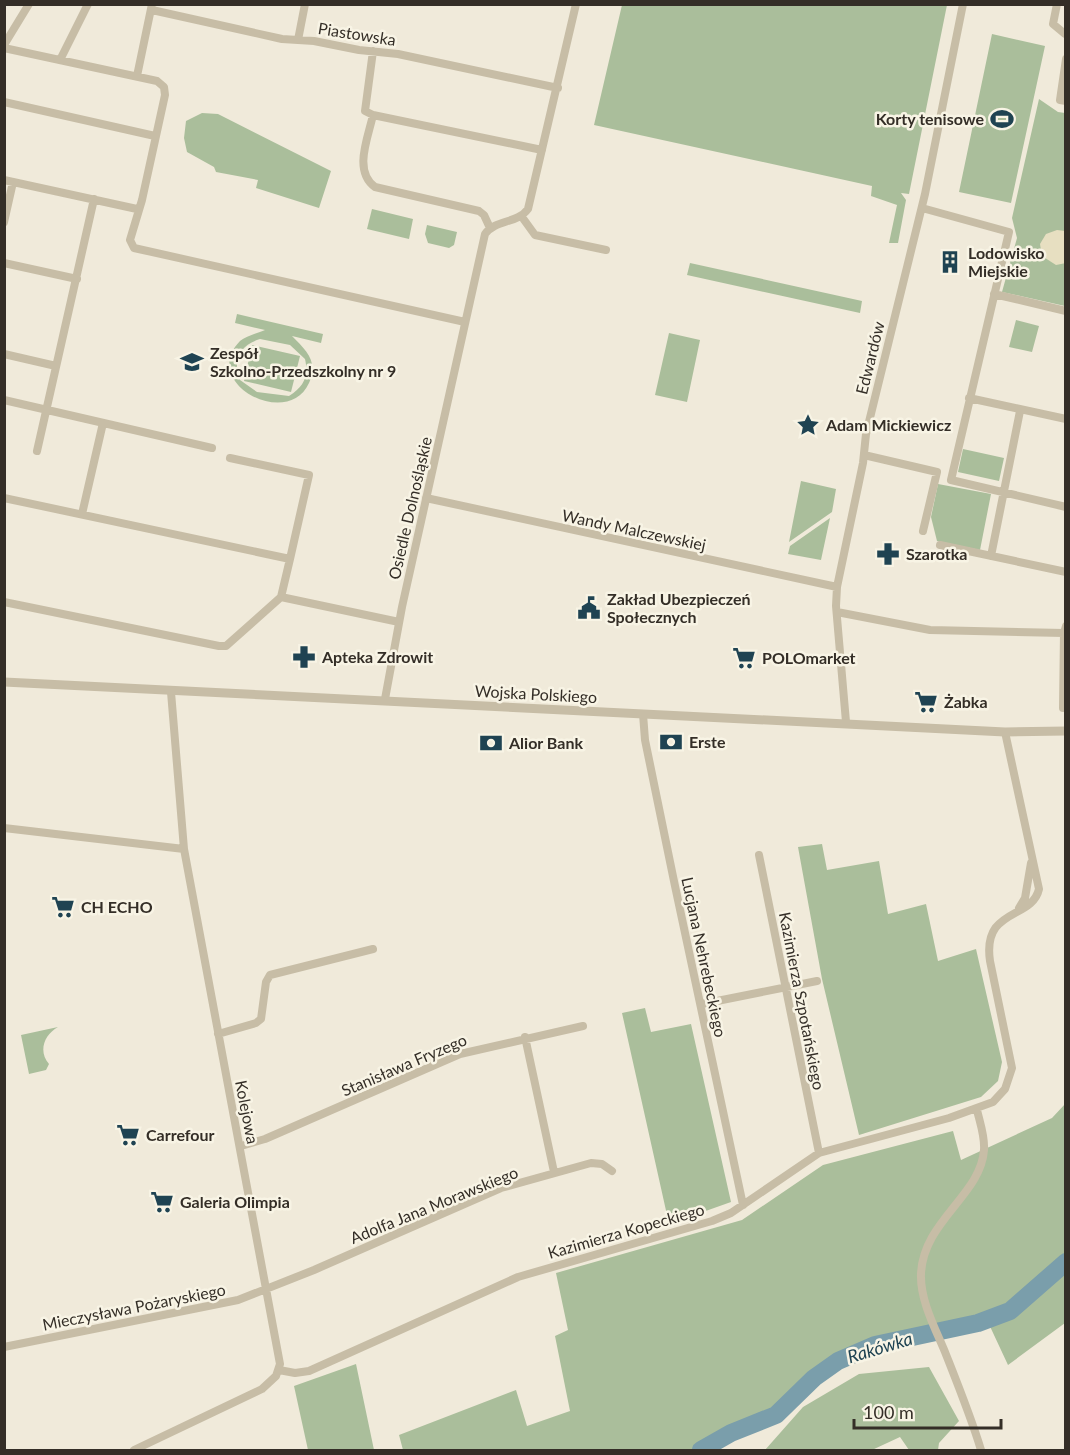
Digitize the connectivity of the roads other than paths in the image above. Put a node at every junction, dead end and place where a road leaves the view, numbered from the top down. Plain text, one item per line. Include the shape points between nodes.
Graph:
1 (29, 4) edge
2 (88, 4) edge
3 (305, 4) edge
4 (576, 4) edge
5 (963, 4) edge
6 (1057, 4) edge
7 (152, 7) edge
8 (1065, 34) edge
9 (298, 40) junction
10 (4, 46) edge
11 (374, 51) junction
12 (1065, 59) edge
13 (60, 60) junction
14 (137, 76) junction
15 (558, 88) junction
16 (1065, 101) edge
17 (4, 102) edge
18 (373, 115) junction
19 (155, 136) junction
20 (542, 150) junction
21 (9, 181) edge
22 (94, 199) junction
23 (922, 208) junction
24 (137, 209) junction
25 (522, 217) junction
26 (4, 222) edge
27 (490, 228) junction
28 (606, 250) dead end
29 (4, 263) edge
30 (77, 279) junction
31 (994, 294) junction
32 (1065, 311) edge
33 (465, 322) junction
34 (4, 354) edge
35 (56, 366) junction
36 (969, 398) junction
37 (4, 400) edge
38 (46, 410) junction
39 (1020, 411) junction
40 (1065, 417) edge
41 (103, 423) junction
42 (212, 448) dead end
43 (37, 451) dead end
44 (864, 455) junction
45 (230, 458) dead end
46 (1003, 494) junction
47 (4, 498) edge
48 (426, 498) junction
49 (1065, 507) edge
50 (82, 514) junction
51 (923, 531) dead end
52 (940, 545) dead end
53 (991, 556) junction
54 (290, 560) junction
55 (1065, 572) edge
56 (837, 587) junction
57 (281, 597) junction
58 (4, 602) edge
59 (837, 612) junction
60 (399, 622) junction
61 (1065, 630) edge
62 (4, 682) edge
63 (171, 692) junction
64 (385, 699) junction
65 (1063, 708) dead end
66 (643, 714) junction
67 (846, 722) junction
68 (1065, 731) edge
69 (1005, 732) junction
70 (4, 828) edge
71 (184, 849) junction
72 (759, 855) dead end
73 (373, 949) dead end
74 (817, 981) dead end
75 (785, 987) junction
76 (702, 1004) junction
77 (583, 1026) dead end
78 (218, 1034) junction
79 (525, 1037) junction
80 (977, 1110) junction
81 (241, 1146) junction
82 (819, 1152) junction
83 (612, 1171) dead end
84 (554, 1172) junction
85 (743, 1204) junction
86 (268, 1288) junction
87 (4, 1347) edge
88 (279, 1370) junction
89 (134, 1450) edge
90 (981, 1450) edge

1 - 10 street
2 - 13 street
3 - 9 street
4 - 15 street
5 - 23 street, Edwardów
6 - 8 street via 1053,24
7 - 9 street, Piastowska
7 - 14 street
9 - 11 street, Piastowska
10 - 13 street
11 - 15 street, Piastowska
11 - 18 street via 364,102 364,111
12 - 16 street via 1060,100
13 - 14 street
14 - 19 street via 158,81 164,87
15 - 20 street
17 - 19 street
18 - 20 street
18 - 27 street via 362,171 366,181 375,187 479,211
19 - 24 street
20 - 25 street via 528,209
21 - 22 street
21 - 26 street
22 - 24 street
22 - 30 street
23 - 31 street via 1009,232
23 - 44 street, Edwardów via 868,423
24 - 33 street via 130,240 134,248
25 - 27 street
25 - 28 street via 535,235
27 - 33 street, Osiedle Dolnośląskie via 485,234
29 - 30 street
30 - 35 street
31 - 32 street
31 - 36 street
33 - 48 street, Osiedle Dolnośląskie
34 - 35 street
35 - 38 street
36 - 39 street
36 - 46 street via 950,478 955,483
37 - 38 street
38 - 41 street
38 - 43 street
39 - 40 street
39 - 46 street
41 - 42 street
41 - 50 street
44 - 51 street via 937,471
44 - 56 street, Edwardów
45 - 54 street via 309,475
46 - 49 street
46 - 53 street
47 - 50 street
48 - 56 street, Wandy Malczewskiej
48 - 60 street, Osiedle Dolnośląskie
50 - 54 street
52 - 53 street
53 - 55 street
54 - 57 street
56 - 59 street, Edwardów
57 - 58 street via 231,641 219,646
57 - 60 street
59 - 61 street via 930,630
59 - 67 street, Edwardów
60 - 64 street, Osiedle Dolnośląskie
61 - 65 street
62 - 63 street, Wojska Polskiego
63 - 64 street, Wojska Polskiego
63 - 71 street, Kolejowa
64 - 66 street, Wojska Polskiego
66 - 67 street, Wojska Polskiego
66 - 76 street, Lucjana Nehrebeckiego via 656,793
67 - 69 street, Wojska Polskiego
68 - 69 street, Wojska Polskiego
69 - 80 street, Kazimierza Kopeckiego via 1032,861 1025,897 1018,909 1000,922 989,952 1011,1075 1001,1095
70 - 71 street
71 - 78 street, Kolejowa
72 - 75 street, Kazimierza Szpotańskiego
73 - 78 street via 270,975 261,1019
74 - 75 street
75 - 76 street
75 - 82 street, Kazimierza Szpotańskiego
76 - 85 street, Lucjana Nehrebeckiego
77 - 79 street, Stanisława Fryzego
78 - 81 street, Kolejowa
79 - 81 street, Stanisława Fryzego via 460,1054
79 - 84 street
80 - 82 street, Kazimierza Kopeckiego
80 - 90 street via 985,1141 982,1161 974,1179 936,1229 922,1264 922,1291
81 - 86 street, Kolejowa
82 - 85 street, Kazimierza Kopeckiego
83 - 84 street, Adolfa Jana Morawskiego via 591,1163
84 - 86 street, Adolfa Jana Morawskiego via 460,1205
85 - 88 street, Kazimierza Kopeckiego via 698,1226 518,1277 309,1371
86 - 87 street, Mieczysława Pożaryskiego via 238,1300
86 - 88 street, Kolejowa via 280,1353
88 - 89 street via 262,1389

